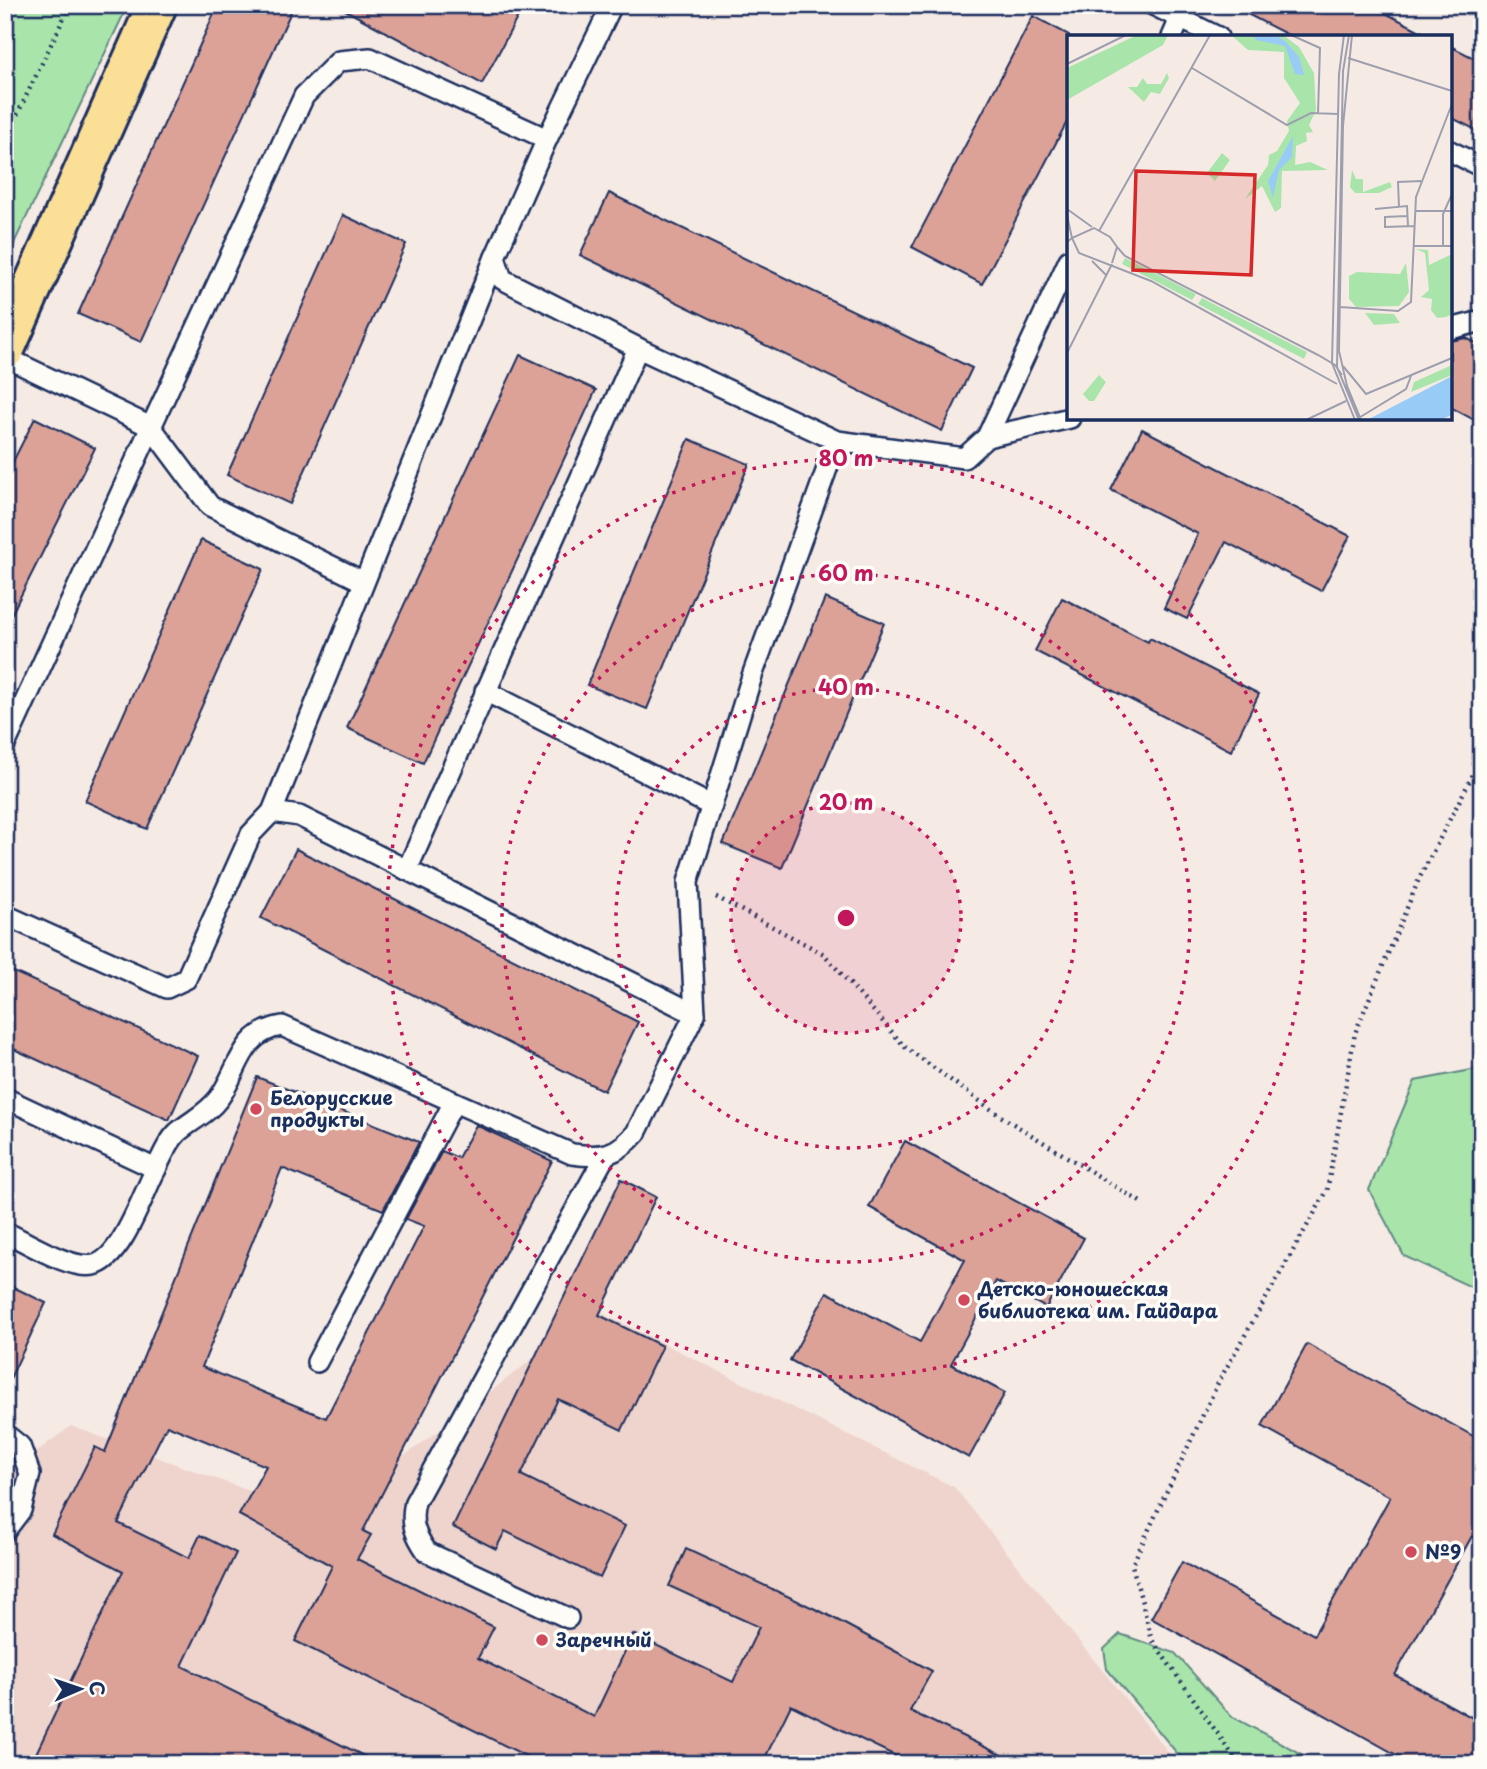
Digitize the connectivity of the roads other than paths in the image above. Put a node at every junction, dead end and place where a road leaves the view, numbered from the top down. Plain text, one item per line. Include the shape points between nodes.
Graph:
1 (157, 5) edge
2 (612, 5) edge
3 (1153, 5) edge
4 (1183, 12) edge
5 (1173, 35) edge
6 (1215, 35) edge
7 (547, 139) junction
8 (1452, 152) edge
9 (1482, 167) edge
10 (495, 257) junction
11 (1067, 264) edge
12 (1482, 321) edge
13 (1452, 328) edge
14 (638, 348) junction
15 (5, 349) edge
16 (5, 357) edge
17 (1067, 419) edge
18 (151, 427) junction
19 (987, 437) junction
20 (836, 441) junction
21 (364, 582) junction
22 (485, 691) junction
23 (5, 745) edge
24 (712, 806) junction
25 (272, 812) junction
26 (407, 870) junction
27 (5, 915) edge
28 (695, 1014) junction
29 (5, 1098) edge
30 (454, 1102) junction
31 (605, 1156) junction
32 (156, 1169) junction
33 (5, 1231) edge
34 (317, 1362) dead end
35 (5, 1434) edge
36 (5, 1531) edge
37 (568, 1618) dead end

1 - 15 main road
2 - 7 lane
3 - 4 lane
4 - 5 lane
4 - 6 lane
7 - 10 lane
7 - 18 lane via 370,58 340,61 304,96
8 - 9 lane
10 - 14 lane via 502,279
10 - 21 lane
11 - 19 lane
12 - 13 lane
14 - 20 lane
14 - 22 lane
16 - 18 lane
17 - 19 lane
18 - 21 lane via 210,506
18 - 23 lane
19 - 20 lane via 964,458
20 - 24 lane via 752,677
21 - 25 lane
22 - 24 lane
22 - 26 lane
24 - 28 lane via 688,882
25 - 26 lane via 299,816
25 - 27 lane via 251,834 186,979 167,988
26 - 28 lane
28 - 31 lane via 636,1133 624,1147
29 - 32 lane
30 - 31 lane via 572,1154
30 - 32 lane via 282,1026 269,1028 245,1049 219,1098 201,1118 177,1133
30 - 34 lane
31 - 37 lane via 415,1502 411,1517 427,1552
32 - 33 lane via 118,1248 96,1265 75,1265
35 - 36 lane via 20,1446 30,1474 21,1510

